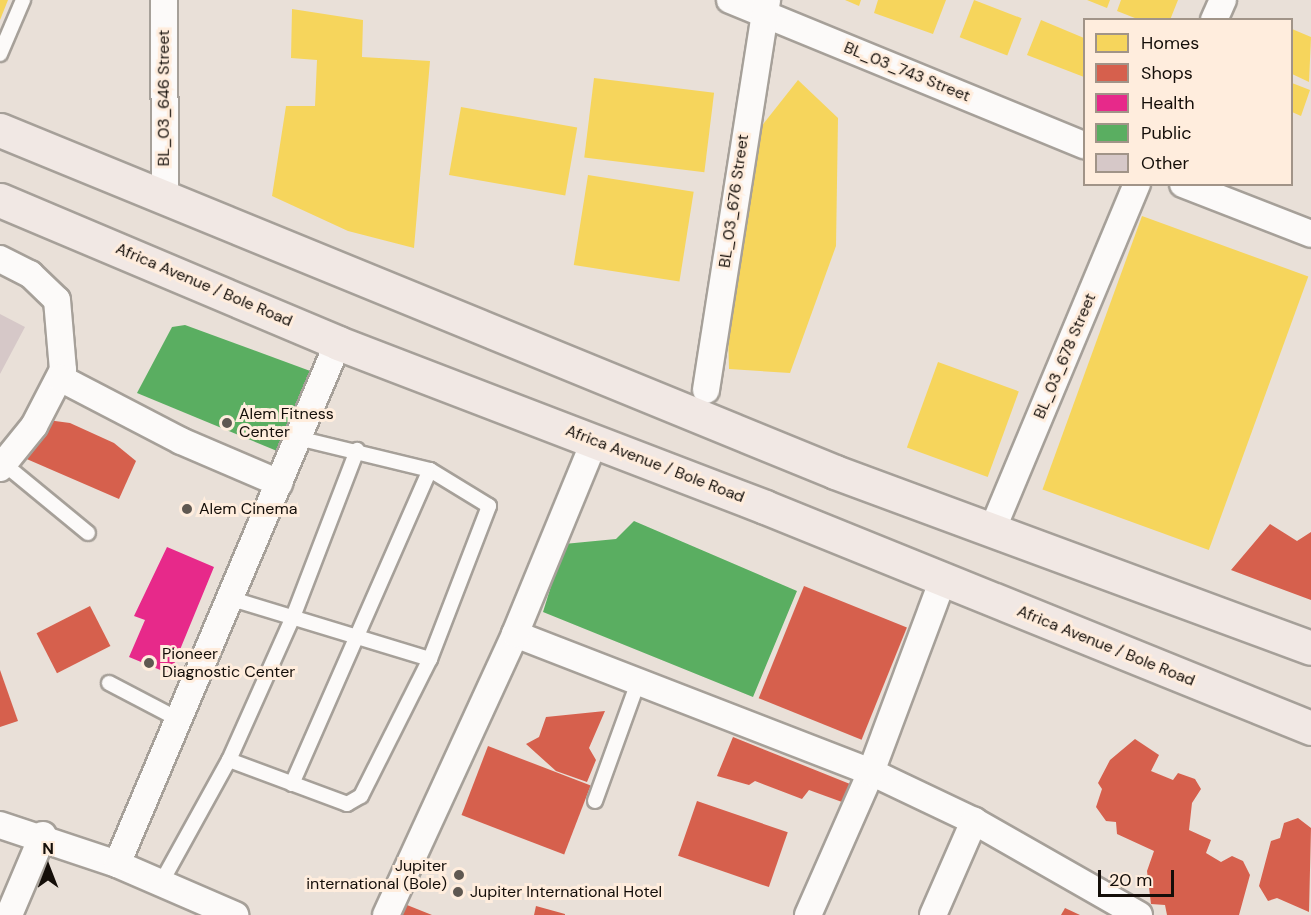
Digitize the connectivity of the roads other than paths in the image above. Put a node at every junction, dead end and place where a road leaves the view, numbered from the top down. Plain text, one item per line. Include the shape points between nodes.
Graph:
1 (23, 0) edge
2 (164, 0) edge
3 (730, 0) edge
4 (1223, 0) edge
5 (764, 6) edge
6 (1215, 18) edge
7 (0, 54) edge
8 (0, 130) edge
9 (1083, 145) edge
10 (1136, 186) edge
11 (1188, 186) edge
12 (165, 195) junction
13 (0, 200) edge
14 (1311, 234) edge
15 (0, 259) edge
16 (338, 343) junction
17 (60, 378) junction
18 (706, 390) dead end
19 (298, 438) junction
20 (595, 440) junction
21 (357, 450) junction
22 (2, 466) edge
23 (430, 470) junction
24 (279, 483) junction
25 (993, 528) junction
26 (88, 533) dead end
27 (943, 579) junction
28 (229, 598) junction
29 (293, 617) junction
30 (515, 634) junction
31 (360, 637) junction
32 (1311, 648) edge
33 (430, 658) junction
34 (638, 682) junction
35 (109, 683) dead end
36 (176, 718) junction
37 (1311, 728) edge
38 (229, 760) junction
39 (871, 772) junction
40 (292, 784) junction
41 (595, 801) dead end
42 (974, 821) junction
43 (0, 825) edge
44 (43, 835) junction
45 (117, 864) junction
46 (161, 883) junction
47 (9, 915) edge
48 (235, 915) edge
49 (386, 915) edge
50 (808, 915) edge
51 (933, 915) edge
52 (1138, 915) edge

1 - 7 lane
2 - 12 street, BL_03_646 Street
3 - 5 street, BL_03_743 Street
4 - 6 street
5 - 9 street, BL_03_743 Street
5 - 18 street, BL_03_676 Street
8 - 12 main road
10 - 25 street, BL_03_678 Street
11 - 14 street
12 - 25 main road via 672,407
13 - 16 main road, Africa Avenue / Bole Road
15 - 17 street via 30,273 57,300
16 - 19 street
16 - 20 main road, Africa Avenue / Bole Road
17 - 22 street via 34,426
17 - 24 street via 181,441
19 - 21 lane
19 - 24 street
20 - 27 main road, Africa Avenue / Bole Road
20 - 30 street
21 - 23 lane
21 - 29 lane
22 - 26 lane
23 - 31 lane
23 - 33 lane via 489,506
24 - 28 street
25 - 32 main road
27 - 37 main road, Africa Avenue / Bole Road
27 - 39 street
28 - 29 lane
28 - 36 street
29 - 31 lane
29 - 38 lane
30 - 34 street
30 - 49 street
31 - 33 lane
31 - 40 lane
33 - 40 lane via 361,796 347,804
34 - 39 street
34 - 41 lane
35 - 36 lane
36 - 45 street
38 - 40 lane
38 - 46 lane
39 - 42 street
39 - 50 street
42 - 51 street
42 - 52 street
43 - 44 street
44 - 45 street
44 - 47 street
45 - 46 street
46 - 48 street

